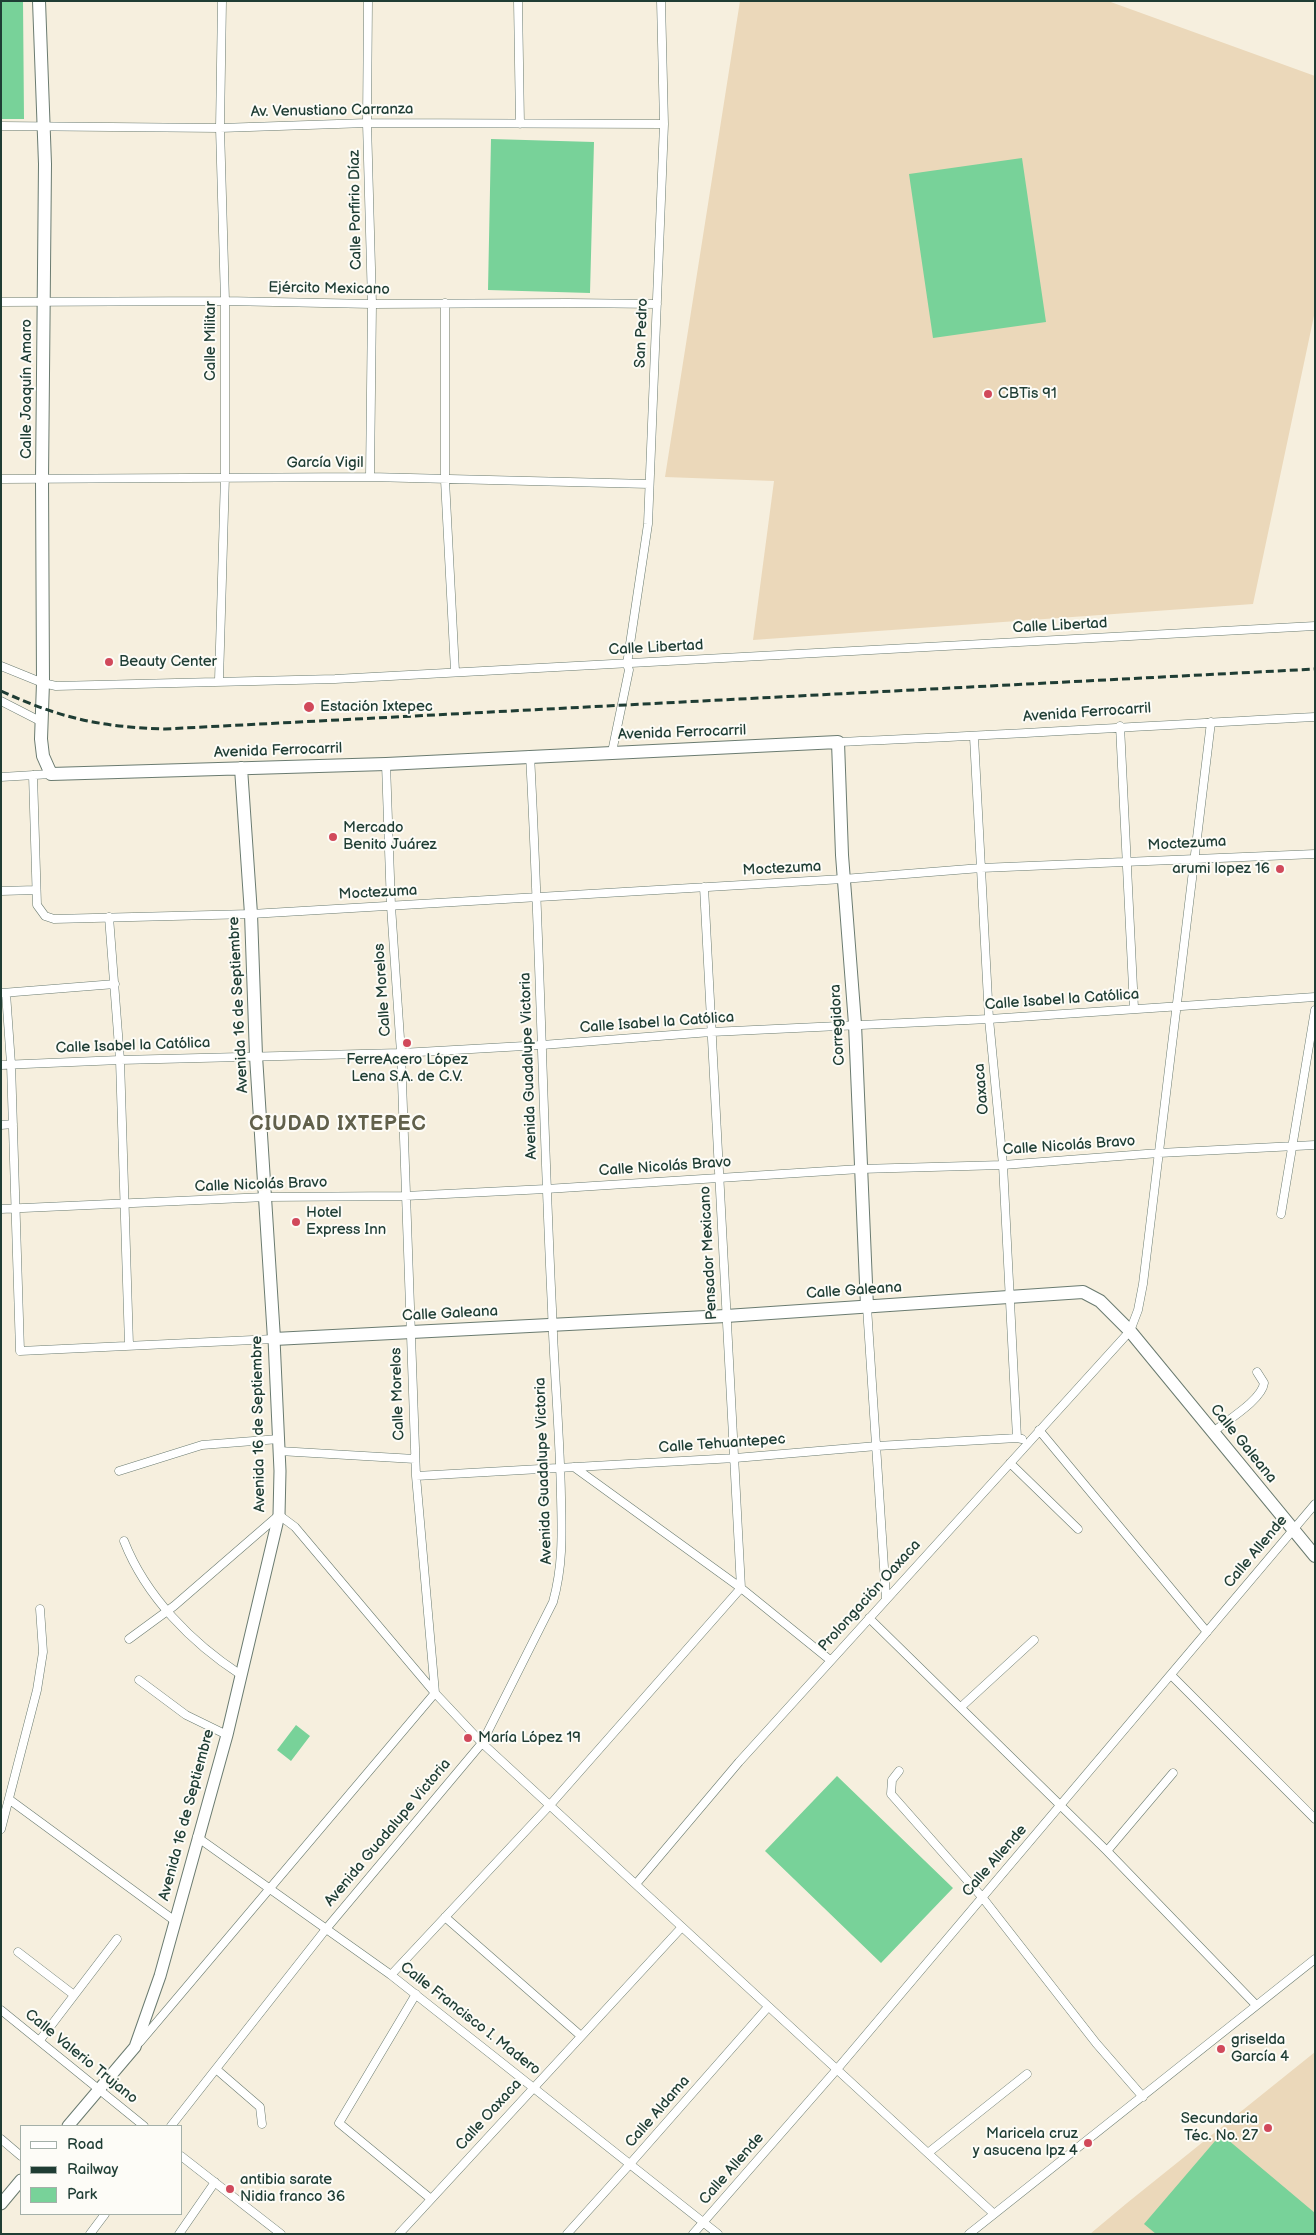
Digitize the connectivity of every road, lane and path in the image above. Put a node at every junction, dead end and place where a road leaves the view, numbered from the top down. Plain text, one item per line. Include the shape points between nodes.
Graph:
1 (39, 1) edge
2 (222, 1) edge
3 (368, 1) edge
4 (518, 1) edge
5 (661, 1) edge
6 (367, 123) junction
7 (520, 124) junction
8 (664, 124) junction
9 (43, 125) junction
10 (1, 126) edge
11 (220, 128) junction
12 (225, 301) junction
13 (1, 302) edge
14 (44, 302) junction
15 (445, 303) junction
16 (372, 304) junction
17 (656, 304) junction
18 (225, 476) junction
19 (370, 477) junction
20 (1, 478) edge
21 (42, 479) junction
22 (445, 480) junction
23 (649, 484) junction
24 (1315, 626) edge
25 (627, 664) junction
26 (1, 666) edge
27 (455, 671) junction
28 (219, 680) junction
29 (43, 683) junction
30 (1, 701) edge
31 (1315, 717) edge
32 (42, 722) junction
33 (1211, 722) junction
34 (1120, 726) junction
35 (974, 737) junction
36 (838, 742) junction
37 (612, 752) junction
38 (530, 755) junction
39 (386, 764) junction
40 (241, 768) junction
41 (51, 774) junction
42 (33, 775) junction
43 (1, 777) edge
44 (1315, 854) edge
45 (1194, 857) junction
46 (1126, 861) junction
47 (981, 868) junction
48 (843, 879) junction
49 (704, 887) junction
50 (36, 890) junction
51 (1, 891) edge
52 (537, 897) junction
53 (391, 906) junction
54 (252, 914) junction
55 (109, 917) junction
56 (115, 984) junction
57 (4, 993) edge
58 (1315, 997) edge
59 (1178, 1006) junction
60 (1134, 1008) junction
61 (1315, 1010) edge
62 (989, 1019) junction
63 (855, 1024) junction
64 (711, 1032) junction
65 (542, 1045) junction
66 (401, 1053) junction
67 (256, 1056) junction
68 (120, 1060) junction
69 (11, 1064) junction
70 (1, 1065) edge
71 (13, 1124) junction
72 (1, 1125) edge
73 (1315, 1146) edge
74 (1292, 1147) junction
75 (1159, 1153) junction
76 (1003, 1164) junction
77 (860, 1169) junction
78 (719, 1178) junction
79 (546, 1189) junction
80 (405, 1196) junction
81 (266, 1197) junction
82 (125, 1204) junction
83 (16, 1208) junction
84 (1, 1209) edge
85 (1281, 1214) dead end
86 (1010, 1298) junction
87 (867, 1306) junction
88 (726, 1316) junction
89 (552, 1324) junction
90 (1130, 1331) junction
91 (410, 1333) junction
92 (274, 1339) junction
93 (129, 1345) junction
94 (1256, 1372) dead end
95 (1039, 1430) junction
96 (1212, 1432) junction
97 (279, 1438) junction
98 (1017, 1438) junction
99 (1029, 1442) junction
100 (877, 1446) junction
101 (279, 1451) junction
102 (735, 1458) junction
103 (415, 1459) junction
104 (1010, 1463) junction
105 (561, 1467) junction
106 (574, 1467) junction
107 (119, 1471) dead end
108 (416, 1476) junction
109 (1315, 1504) edge
110 (279, 1516) junction
111 (1078, 1530) dead end
112 (1292, 1530) junction
113 (124, 1541) dead end
114 (1315, 1556) edge
115 (741, 1588) junction
116 (886, 1598) junction
117 (40, 1609) dead end
118 (167, 1611) junction
119 (869, 1618) junction
120 (1207, 1632) junction
121 (129, 1638) dead end
122 (1034, 1640) dead end
123 (830, 1660) junction
124 (1171, 1675) junction
125 (241, 1676) junction
126 (139, 1680) dead end
127 (435, 1693) junction
128 (962, 1707) junction
129 (227, 1735) junction
130 (482, 1743) junction
131 (899, 1771) dead end
132 (1173, 1773) dead end
133 (10, 1800) junction
134 (550, 1805) junction
135 (1060, 1805) junction
136 (1315, 1819) edge
137 (1, 1829) edge
138 (197, 1837) junction
139 (1107, 1852) junction
140 (636, 1884) junction
141 (270, 1890) junction
142 (982, 1897) junction
143 (445, 1917) junction
144 (175, 1921) junction
145 (682, 1927) junction
146 (326, 1929) junction
147 (117, 1939) dead end
148 (18, 1952) dead end
149 (1315, 1959) edge
150 (391, 1975) junction
151 (416, 1994) junction
152 (74, 1996) junction
153 (1256, 2005) junction
154 (768, 2007) junction
155 (1, 2010) edge
156 (581, 2036) junction
157 (40, 2040) junction
158 (135, 2046) junction
159 (216, 2068) junction
160 (838, 2068) junction
161 (1027, 2074) dead end
162 (534, 2086) junction
163 (100, 2089) junction
164 (1143, 2097) junction
165 (262, 2124) dead end
166 (69, 2125) edge
167 (143, 2125) edge
168 (172, 2125) edge
169 (1, 2139) edge
170 (928, 2153) junction
171 (20, 2155) edge
172 (182, 2157) edge
173 (630, 2164) junction
174 (20, 2181) edge
175 (215, 2182) junction
176 (431, 2199) junction
177 (1, 2204) edge
178 (994, 2213) junction
179 (104, 2215) edge
180 (703, 2222) junction
181 (90, 2234) edge
182 (179, 2234) edge
183 (281, 2234) edge
184 (399, 2234) edge
185 (567, 2234) edge
186 (693, 2234) edge
187 (718, 2234) edge
188 (969, 2234) edge

1 - 9 main road, Calle Joaquín Amaro
2 - 11 street, Calle Militar
3 - 6 street, Calle Porfirio Díaz
4 - 7 street
5 - 8 street, San Pedro
6 - 7 street, Av. Venustiano Carranza
6 - 11 street, Av. Venustiano Carranza
6 - 16 street, Calle Porfirio Díaz
7 - 8 street, Av. Venustiano Carranza
8 - 17 street, San Pedro
9 - 10 street, Av. Venustiano Carranza
9 - 11 street, Av. Venustiano Carranza
9 - 14 main road, Calle Joaquín Amaro
11 - 12 street, Calle Militar
12 - 14 street, Ejército Mexicano
12 - 16 street, Ejército Mexicano
12 - 18 street, Calle Militar
13 - 14 street, Ejército Mexicano
14 - 21 main road, Calle Joaquín Amaro
15 - 16 street, Ejército Mexicano
15 - 17 street, Ejército Mexicano
15 - 22 street
16 - 19 street, Calle Porfirio Díaz
17 - 23 street, San Pedro
18 - 19 street, García Vigil
18 - 21 street, García Vigil
18 - 28 street, Calle Militar
19 - 22 street, García Vigil
20 - 21 street, García Vigil
21 - 29 main road, Calle Joaquín Amaro
22 - 23 street, García Vigil
22 - 27 street
23 - 25 street, San Pedro via 648,524
24 - 25 street, Calle Libertad
25 - 27 street, Calle Libertad
25 - 37 street, San Pedro via 629,670
26 - 29 street, Calle Libertad
27 - 28 street, Calle Libertad via 335,679
28 - 29 street, Calle Libertad via 56,686
29 - 32 main road, Calle Joaquín Amaro
30 - 32 street
31 - 33 street, Avenida Ferrocarril
32 - 41 main road, Calle Joaquín Amaro via 42,750
33 - 34 street, Avenida Ferrocarril
33 - 45 street
34 - 35 street, Avenida Ferrocarril
34 - 46 street
35 - 36 street, Avenida Ferrocarril
35 - 47 street, Oaxaca
36 - 37 main road, Avenida Ferrocarril
36 - 48 main road, Corregidora
37 - 38 main road, Avenida Ferrocarril
38 - 39 main road, Avenida Ferrocarril
38 - 52 street, Avenida Guadalupe Victoria
39 - 40 main road, Avenida Ferrocarril
39 - 53 street, Calle Morelos
40 - 41 main road, Avenida Ferrocarril
40 - 54 main road, Avenida 16 de Septiembre
41 - 42 street
42 - 43 street
42 - 50 street
44 - 45 street, Moctezuma
45 - 46 street, Moctezuma
45 - 59 street
46 - 47 street, Moctezuma
46 - 60 street
47 - 48 street, Moctezuma
47 - 62 street, Oaxaca
48 - 49 street, Moctezuma
48 - 63 main road, Corregidora
49 - 52 street, Moctezuma
49 - 64 street, Pensador Mexicano
50 - 51 street
50 - 55 street, Moctezuma via 37,905 45,916 54,919
52 - 53 street, Moctezuma
52 - 65 street, Avenida Guadalupe Victoria
53 - 54 street, Moctezuma
53 - 66 street, Calle Morelos
54 - 55 street, Moctezuma
54 - 67 main road, Avenida 16 de Septiembre
55 - 56 street
56 - 57 street
56 - 68 street
57 - 69 street
58 - 59 street, Calle Isabel la Católica
59 - 60 street, Calle Isabel la Católica
59 - 75 street
60 - 62 street, Calle Isabel la Católica
61 - 74 street
62 - 63 street, Calle Isabel la Católica
62 - 76 street, Oaxaca
63 - 64 street, Calle Isabel la Católica
63 - 77 main road, Corregidora
64 - 65 street, Calle Isabel la Católica
64 - 78 street, Pensador Mexicano
65 - 66 street, Calle Isabel la Católica
65 - 79 street, Avenida Guadalupe Victoria
66 - 67 street, Calle Isabel la Católica
66 - 80 street, Calle Morelos
67 - 68 street, Calle Isabel la Católica
67 - 81 main road, Avenida 16 de Septiembre
68 - 69 street, Calle Isabel la Católica
68 - 82 street
69 - 70 street, Calle Isabel la Católica
69 - 71 street
71 - 72 street
71 - 83 street
73 - 74 street, Calle Nicolás Bravo
74 - 75 street, Calle Nicolás Bravo
74 - 85 street
75 - 76 street, Calle Nicolás Bravo
75 - 90 street via 1144,1284
76 - 77 street, Calle Nicolás Bravo
76 - 86 street, Oaxaca
77 - 78 street, Calle Nicolás Bravo
77 - 87 main road, Corregidora
78 - 79 street, Calle Nicolás Bravo
78 - 88 street, Pensador Mexicano
79 - 80 street, Calle Nicolás Bravo
79 - 89 street, Avenida Guadalupe Victoria
80 - 81 street, Calle Nicolás Bravo
80 - 91 street, Calle Morelos
81 - 82 street, Calle Nicolás Bravo
81 - 92 main road, Avenida 16 de Septiembre
82 - 83 street, Calle Nicolás Bravo
82 - 93 street
83 - 84 street, Calle Nicolás Bravo
83 - 93 street via 20,1351
86 - 87 main road, Calle Galeana
86 - 90 main road, Calle Galeana via 1083,1292 1100,1300
86 - 98 street, Oaxaca
87 - 88 main road, Calle Galeana
87 - 100 street
88 - 89 main road, Calle Galeana
88 - 102 street, Pensador Mexicano
89 - 91 main road, Calle Galeana
89 - 105 street, Avenida Guadalupe Victoria
90 - 95 street, Prolongación Oaxaca
90 - 96 main road, Calle Galeana
91 - 92 main road, Calle Galeana
91 - 103 street, Calle Morelos
92 - 93 street
92 - 97 street, Avenida 16 de Septiembre
94 - 96 street via 1264,1383 1263,1389 1252,1402
95 - 99 street, Prolongación Oaxaca
95 - 120 street
96 - 112 main road, Calle Galeana
97 - 101 street, Avenida 16 de Septiembre
97 - 107 street via 202,1445
98 - 99 street, Calle Tehuantepec
98 - 100 street, Calle Tehuantepec
99 - 104 street, Prolongación Oaxaca
100 - 102 street, Calle Tehuantepec
100 - 116 street
101 - 103 street
101 - 110 street, Avenida 16 de Septiembre
102 - 106 street, Calle Tehuantepec
102 - 115 street, Pensador Mexicano
103 - 108 street, Calle Morelos
104 - 111 street
104 - 116 street, Prolongación Oaxaca
105 - 106 street, Calle Tehuantepec
105 - 108 street, Calle Tehuantepec
105 - 130 street, Avenida Guadalupe Victoria via 560,1578 553,1602
106 - 115 street
108 - 127 street, Calle Morelos
109 - 112 street, Calle Allende
110 - 118 street
110 - 125 street, Avenida 16 de Septiembre
110 - 127 street via 295,1526
112 - 114 main road, Calle Galeana
112 - 120 street, Calle Allende
113 - 118 street via 137,1568
115 - 123 street
115 - 134 street
116 - 119 street, Prolongación Oaxaca
117 - 133 street via 43,1652
118 - 121 street
118 - 125 street
119 - 123 street, Prolongación Oaxaca
119 - 128 street
120 - 124 street, Calle Allende
122 - 128 street
123 - 140 street, Prolongación Oaxaca
124 - 135 street, Calle Allende
124 - 136 street
125 - 129 street, Avenida 16 de Septiembre
126 - 129 street via 186,1715
127 - 130 street
127 - 141 street
128 - 135 street
129 - 138 street, Avenida 16 de Septiembre
130 - 134 street
130 - 146 street, Avenida Guadalupe Victoria
131 - 142 street via 892,1780 891,1794
132 - 139 street
133 - 137 street
133 - 144 street
134 - 140 street
134 - 143 street
135 - 139 street
135 - 142 street, Calle Allende
138 - 141 street, Calle Francisco I. Madero
138 - 144 street, Avenida 16 de Septiembre
139 - 153 street
140 - 145 street
141 - 146 street, Calle Francisco I. Madero
141 - 158 street
142 - 160 street, Calle Allende
142 - 164 street via 1096,2043
143 - 150 street
143 - 156 street
144 - 158 street, Avenida 16 de Septiembre
145 - 154 street
145 - 156 street, Calle Oaxaca
146 - 150 street, Calle Francisco I. Madero
146 - 159 street, Avenida Guadalupe Victoria
147 - 152 street
148 - 152 street
149 - 153 street
150 - 151 street, Calle Francisco I. Madero
151 - 162 street, Calle Francisco I. Madero
151 - 176 street via 339,2123
152 - 157 street
153 - 164 street
154 - 160 street
154 - 173 street, Calle Aldama
155 - 157 street, Calle Valerio Trujano
156 - 162 street, Calle Oaxaca
157 - 163 street, Calle Valerio Trujano
158 - 163 street, Avenida 16 de Septiembre
159 - 165 street via 260,2107
159 - 168 street, Avenida Guadalupe Victoria
160 - 170 street
160 - 180 street, Calle Allende
161 - 170 street
162 - 173 street, Calle Francisco I. Madero
162 - 176 street, Calle Oaxaca
163 - 166 street, Avenida 16 de Septiembre
163 - 167 street, Calle Valerio Trujano
164 - 178 street
169 - 171 street
170 - 178 street
172 - 175 street
173 - 180 street, Calle Francisco I. Madero
173 - 185 street, Calle Aldama
174 - 177 street
175 - 182 street
175 - 183 street
176 - 184 street, Calle Oaxaca
178 - 188 street
179 - 181 street
180 - 186 street, Calle Allende
180 - 187 street, Calle Francisco I. Madero

